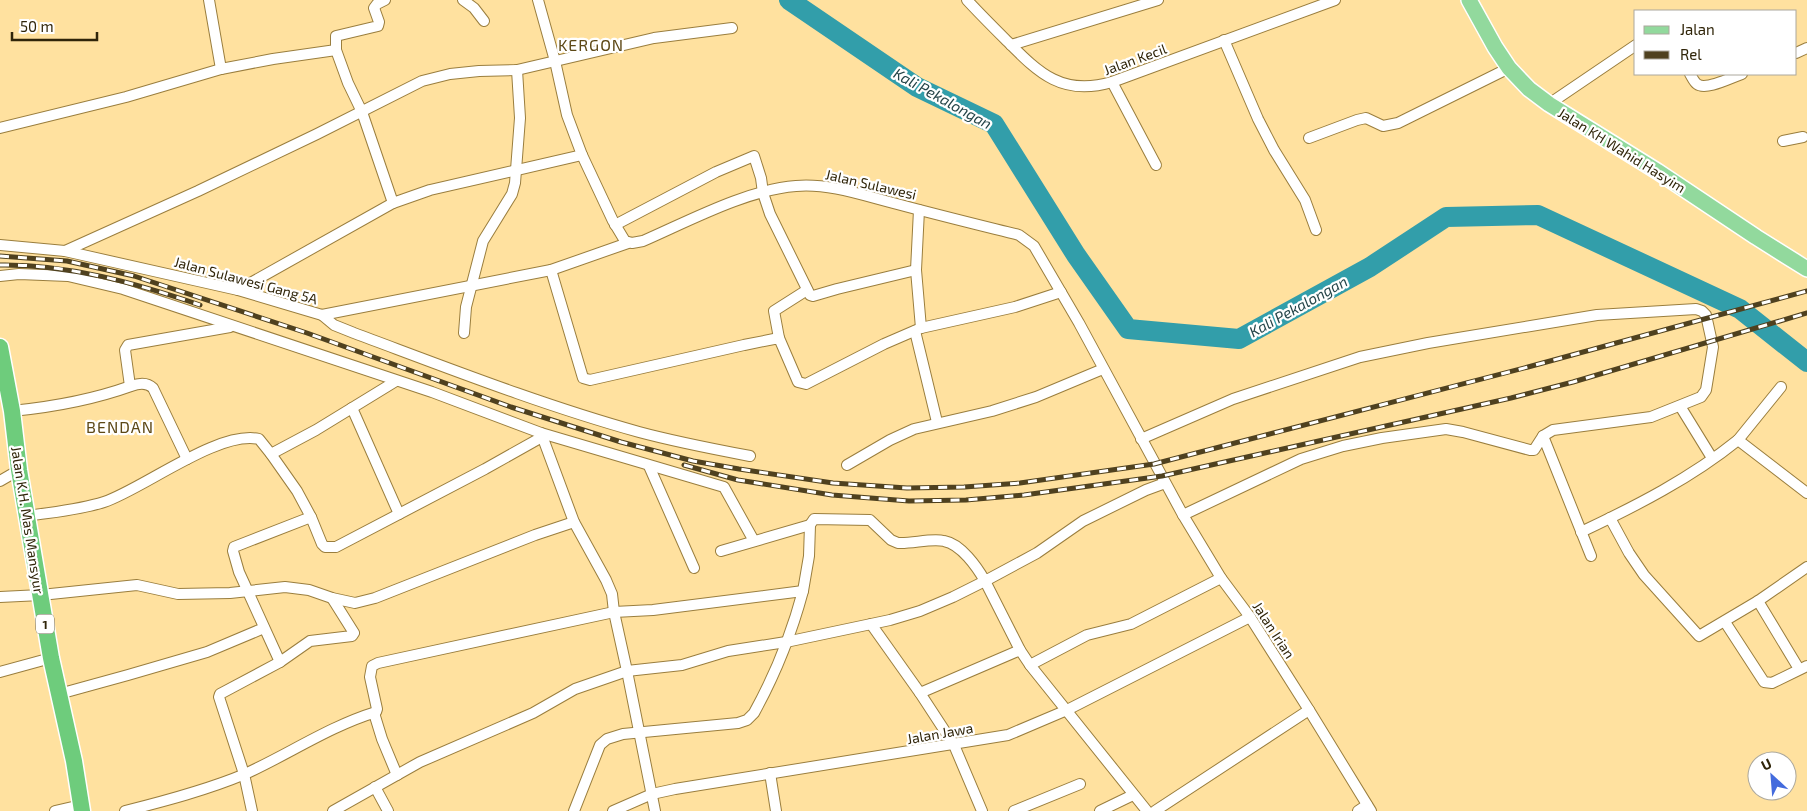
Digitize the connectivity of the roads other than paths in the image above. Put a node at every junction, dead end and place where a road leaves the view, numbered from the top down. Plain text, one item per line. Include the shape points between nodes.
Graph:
1 (209, 0) edge
2 (385, 0) edge
3 (463, 0) edge
4 (538, 0) edge
5 (967, 0) edge
6 (1158, 0) edge
7 (1335, 0) edge
8 (1469, 0) edge
9 (484, 21) dead end
10 (732, 28) dead end
11 (1224, 40) junction
12 (1011, 45) junction
13 (1634, 46) edge
14 (336, 50) junction
15 (555, 61) junction
16 (1509, 68) junction
17 (221, 69) junction
18 (517, 70) junction
19 (1691, 75) edge
20 (1739, 75) edge
21 (1112, 82) junction
22 (1549, 104) junction
23 (362, 112) junction
24 (0, 128) edge
25 (1309, 138) dead end
26 (1806, 139) edge
27 (1783, 141) dead end
28 (582, 155) junction
29 (1156, 166) dead end
30 (516, 169) junction
31 (763, 192) junction
32 (393, 203) junction
33 (919, 210) junction
34 (615, 225) junction
35 (1316, 230) dead end
36 (628, 243) junction
37 (0, 245) edge
38 (65, 251) junction
39 (1807, 269) edge
40 (551, 270) junction
41 (916, 270) junction
42 (0, 276) edge
43 (472, 286) junction
44 (238, 290) junction
45 (807, 290) junction
46 (1062, 292) junction
47 (322, 315) junction
48 (232, 326) junction
49 (918, 330) junction
50 (464, 333) dead end
51 (779, 338) junction
52 (0, 347) edge
53 (1103, 368) junction
54 (396, 381) junction
55 (130, 386) junction
56 (1781, 387) dead end
57 (0, 395) edge
58 (1680, 406) junction
59 (352, 408) junction
60 (12, 411) junction
61 (937, 422) junction
62 (14, 435) junction
63 (542, 435) junction
64 (1543, 436) junction
65 (1141, 440) junction
66 (1738, 440) junction
67 (271, 454) junction
68 (750, 456) dead end
69 (1712, 458) junction
70 (187, 459) junction
71 (1154, 464) joint
72 (847, 465) dead end
73 (649, 466) junction
74 (19, 470) junction
75 (0, 481) edge
76 (1166, 483) junction
77 (1807, 493) edge
78 (399, 514) junction
79 (1183, 514) junction
80 (28, 516) junction
81 (310, 517) junction
82 (1610, 518) junction
83 (574, 522) junction
84 (810, 525) junction
85 (1581, 532) junction
86 (754, 541) junction
87 (720, 551) dead end
88 (1591, 556) dead end
89 (1807, 567) edge
90 (694, 568) dead end
91 (1221, 578) junction
92 (985, 581) junction
93 (247, 591) junction
94 (803, 591) junction
95 (40, 595) junction
96 (0, 597) edge
97 (332, 598) junction
98 (1758, 601) junction
99 (614, 612) junction
100 (1250, 617) junction
101 (1725, 622) junction
102 (871, 624) junction
103 (264, 628) junction
104 (786, 642) junction
105 (1020, 650) junction
106 (51, 658) junction
107 (280, 662) junction
108 (1030, 665) junction
109 (1803, 668) edge
110 (627, 671) junction
111 (0, 672) edge
112 (920, 693) junction
113 (59, 694) junction
114 (1067, 710) junction
115 (1309, 710) junction
116 (374, 713) junction
117 (639, 732) junction
118 (954, 745) junction
119 (770, 773) junction
120 (244, 774) junction
121 (397, 775) junction
122 (1080, 784) dead end
123 (375, 787) junction
124 (652, 794) junction
125 (1133, 795) junction
126 (82, 808) edge
127 (1369, 808) edge
128 (55, 811) edge
129 (125, 811) edge
130 (252, 811) edge
131 (333, 811) edge
132 (388, 811) edge
133 (574, 811) edge
134 (613, 811) edge
135 (655, 811) edge
136 (776, 811) edge
137 (982, 811) edge
138 (1014, 811) edge
139 (1100, 811) edge
140 (1147, 811) edge
141 (1154, 811) edge
142 (1358, 811) edge

1 - 17 street
2 - 14 street via 374,8 378,26 336,36
3 - 9 street
4 - 15 street
5 - 12 street, Jalan Kecil
6 - 12 street
7 - 11 street, Jalan Kecil
8 - 16 main road, Jalan KH Wahid Hasyim
10 - 15 street via 654,38
11 - 21 street, Jalan Kecil
11 - 35 street via 1258,119 1305,200
12 - 21 street, Jalan Kecil via 1043,74 1061,83 1088,86
13 - 22 street
14 - 17 street
14 - 23 street
15 - 18 street
15 - 28 street via 567,115
16 - 22 main road, Jalan KH Wahid Hasyim
16 - 25 street via 1398,123 1383,126 1366,118
17 - 24 street
18 - 23 street via 435,77
18 - 30 street via 520,118
19 - 20 street via 1703,86
21 - 29 street
22 - 39 main road, Jalan KH Wahid Hasyim
23 - 32 street
23 - 38 street
26 - 27 street
28 - 30 street
28 - 34 street
30 - 32 street via 430,190
30 - 43 street via 512,194 483,241
31 - 33 street, Jalan Sulawesi via 813,185
31 - 34 street via 754,156 716,172
31 - 36 street, Jalan Sulawesi via 643,241
31 - 45 street via 770,214
32 - 44 street
33 - 41 street
33 - 46 street, Jalan Sulawesi via 1019,235 1034,246
34 - 36 street
36 - 40 street, Jalan Sulawesi Gang 5A
37 - 38 street, Jalan Sulawesi Gang 5A
38 - 44 street, Jalan Sulawesi Gang 5A
40 - 43 street, Jalan Sulawesi Gang 5A
40 - 51 street via 584,379
41 - 45 street via 814,296
41 - 49 street
42 - 48 street via 53,275 90,280
43 - 47 street, Jalan Sulawesi Gang 5A
43 - 50 street
44 - 47 street, Jalan Sulawesi Gang 5A
45 - 51 street via 774,311
46 - 49 street via 1015,307
46 - 53 street, Jalan Sulawesi
47 - 68 street via 334,325 354,333 556,407 646,434
48 - 54 street
48 - 55 street via 128,345 125,350
49 - 51 street via 806,384 798,382
49 - 61 street
52 - 60 highway, Jalan K.H. Mas Mansyur / 1
53 - 61 street via 1036,397
53 - 65 street, Jalan Sulawesi
54 - 59 street
54 - 63 street
55 - 60 street via 82,401
55 - 70 street via 146,383 152,387
56 - 66 street
57 - 62 highway, Jalan K.H. Mas Mansyur / 1
58 - 64 street via 1651,417 1553,430
58 - 65 street via 1704,394 1712,354 1706,316 1696,309 1596,315 1360,357 1233,399
58 - 69 street
59 - 67 street
59 - 78 street
60 - 62 highway, Jalan K.H. Mas Mansyur / 1
61 - 72 street via 890,440
62 - 74 highway, Jalan K.H. Mas Mansyur / 1
63 - 73 street
63 - 78 street
63 - 83 street
64 - 79 street via 1534,450 1446,430 1343,446 1301,459
64 - 85 street
65 - 71 street, Jalan Sulawesi
66 - 69 street
66 - 77 street
67 - 70 street via 259,439 250,438 228,442
67 - 81 street via 297,491
69 - 82 street via 1680,480
70 - 80 street via 105,502
71 - 76 street, Jalan Irian
73 - 86 street via 724,487
73 - 90 street
74 - 75 street
74 - 80 highway, Jalan K.H. Mas Mansyur / 1
76 - 79 street, Jalan Irian
76 - 92 street via 1083,521 1037,553
78 - 81 street via 336,547 322,544
79 - 91 street, Jalan Irian
80 - 95 highway, Jalan K.H. Mas Mansyur / 1
81 - 93 street via 234,547 233,555
82 - 85 street
82 - 101 street via 1644,575 1699,636
83 - 97 street via 375,598 356,603
83 - 99 street via 609,586
84 - 86 street
84 - 92 street via 818,519 864,519 876,524 898,543 945,541 963,552
84 - 94 street
85 - 88 street
86 - 87 street
89 - 98 street
91 - 100 street, Jalan Irian
91 - 108 street via 1145,617 1087,636
92 - 102 street via 920,611
92 - 105 street
93 - 95 street via 178,594 137,585
93 - 97 street via 299,588
93 - 103 street
94 - 99 street
94 - 104 street
95 - 96 street
95 - 106 highway, Jalan K.H. Mas Mansyur / 1
97 - 107 street via 354,634 310,642
98 - 101 street
98 - 109 street
99 - 110 street
99 - 116 street via 378,663 372,666 370,677 377,709
100 - 114 street, Jalan Jawa
100 - 115 street, Jalan Irian
101 - 109 street via 1764,682 1772,683
102 - 104 street
102 - 112 street
103 - 107 street
103 - 113 street via 207,652
104 - 110 street via 728,651 682,665
104 - 117 street via 760,703 747,720
105 - 108 street
105 - 112 street
106 - 111 street
106 - 113 highway, Jalan K.H. Mas Mansyur / 1
107 - 120 street via 219,697
108 - 114 street
110 - 117 street
110 - 121 street via 575,689 533,713 451,747
112 - 118 street
113 - 126 highway, Jalan K.H. Mas Mansyur / 1
114 - 118 street, Jalan Jawa via 1008,735
114 - 125 street
115 - 127 street, Jalan Irian
115 - 141 street
116 - 120 street via 337,726
116 - 121 street
117 - 124 street
117 - 133 street via 607,739 600,745
118 - 119 street, Jalan Jawa
118 - 137 street
119 - 124 street, Jalan Jawa
119 - 136 street
120 - 129 street
120 - 130 street
121 - 123 street
122 - 138 street
123 - 131 street
123 - 132 street
124 - 134 street, Jalan Jawa
124 - 135 street
125 - 139 street
125 - 140 street
126 - 128 street
127 - 142 street

